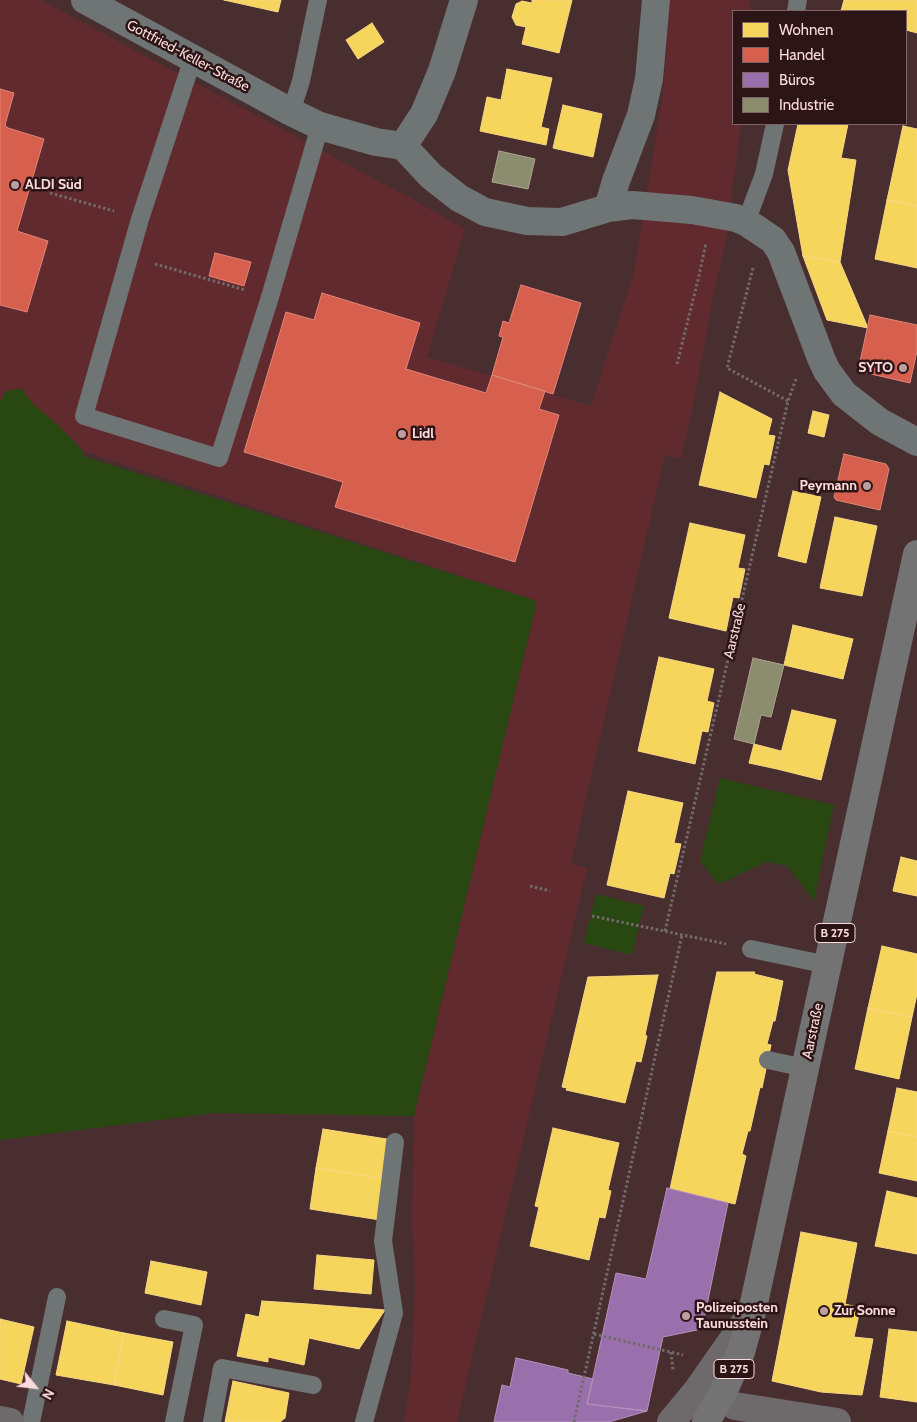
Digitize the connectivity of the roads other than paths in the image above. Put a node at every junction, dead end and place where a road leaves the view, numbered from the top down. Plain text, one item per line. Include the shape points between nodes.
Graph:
1 (85, 0) edge
2 (318, 0) edge
3 (464, 0) edge
4 (656, 0) edge
5 (192, 58) junction
6 (291, 112) junction
7 (775, 125) edge
8 (320, 126) junction
9 (404, 146) junction
10 (608, 208) junction
11 (754, 227) junction
12 (917, 442) edge
13 (917, 554) edge
14 (751, 949) dead end
15 (828, 964) junction
16 (768, 1060) dead end
17 (805, 1068) junction
18 (395, 1142) dead end
19 (57, 1297) dead end
20 (752, 1312) junction
21 (164, 1319) dead end
22 (313, 1385) dead end
23 (732, 1414) edge
24 (0, 1420) edge
25 (10, 1422) edge
26 (31, 1422) edge
27 (174, 1422) edge
28 (212, 1422) edge
29 (364, 1422) edge
30 (671, 1422) edge
31 (706, 1422) edge
32 (836, 1422) edge

1 - 5 street, Gottfried-Keller-Straße
2 - 6 lane
3 - 9 street via 442,71 424,114
4 - 10 street via 641,115
5 - 6 street, Gottfried-Keller-Straße
5 - 8 lane via 140,219 84,416 220,458
6 - 8 street, Gottfried-Keller-Straße
7 - 11 lane
8 - 9 street, Gottfried-Keller-Straße via 376,142
9 - 10 street via 431,176 459,198 485,212 527,221 562,222
10 - 11 street via 632,205 712,213 736,218
11 - 12 street via 772,240 781,252 828,371 844,394 880,422
13 - 15 main road, Aarstraße / B 275
14 - 15 lane
15 - 17 main road, Aarstraße / B 275
16 - 17 lane, Aarstraße
17 - 20 main road, Aarstraße / B 275
18 - 29 lane via 383,1241 394,1313
19 - 26 lane
20 - 23 main road, Aarstraße / B 275 via 747,1358
20 - 30 main road
20 - 31 main road, Aarstraße / B 275 via 741,1352
21 - 27 lane via 194,1325
22 - 28 lane via 222,1368
23 - 32 main road
24 - 25 main road

